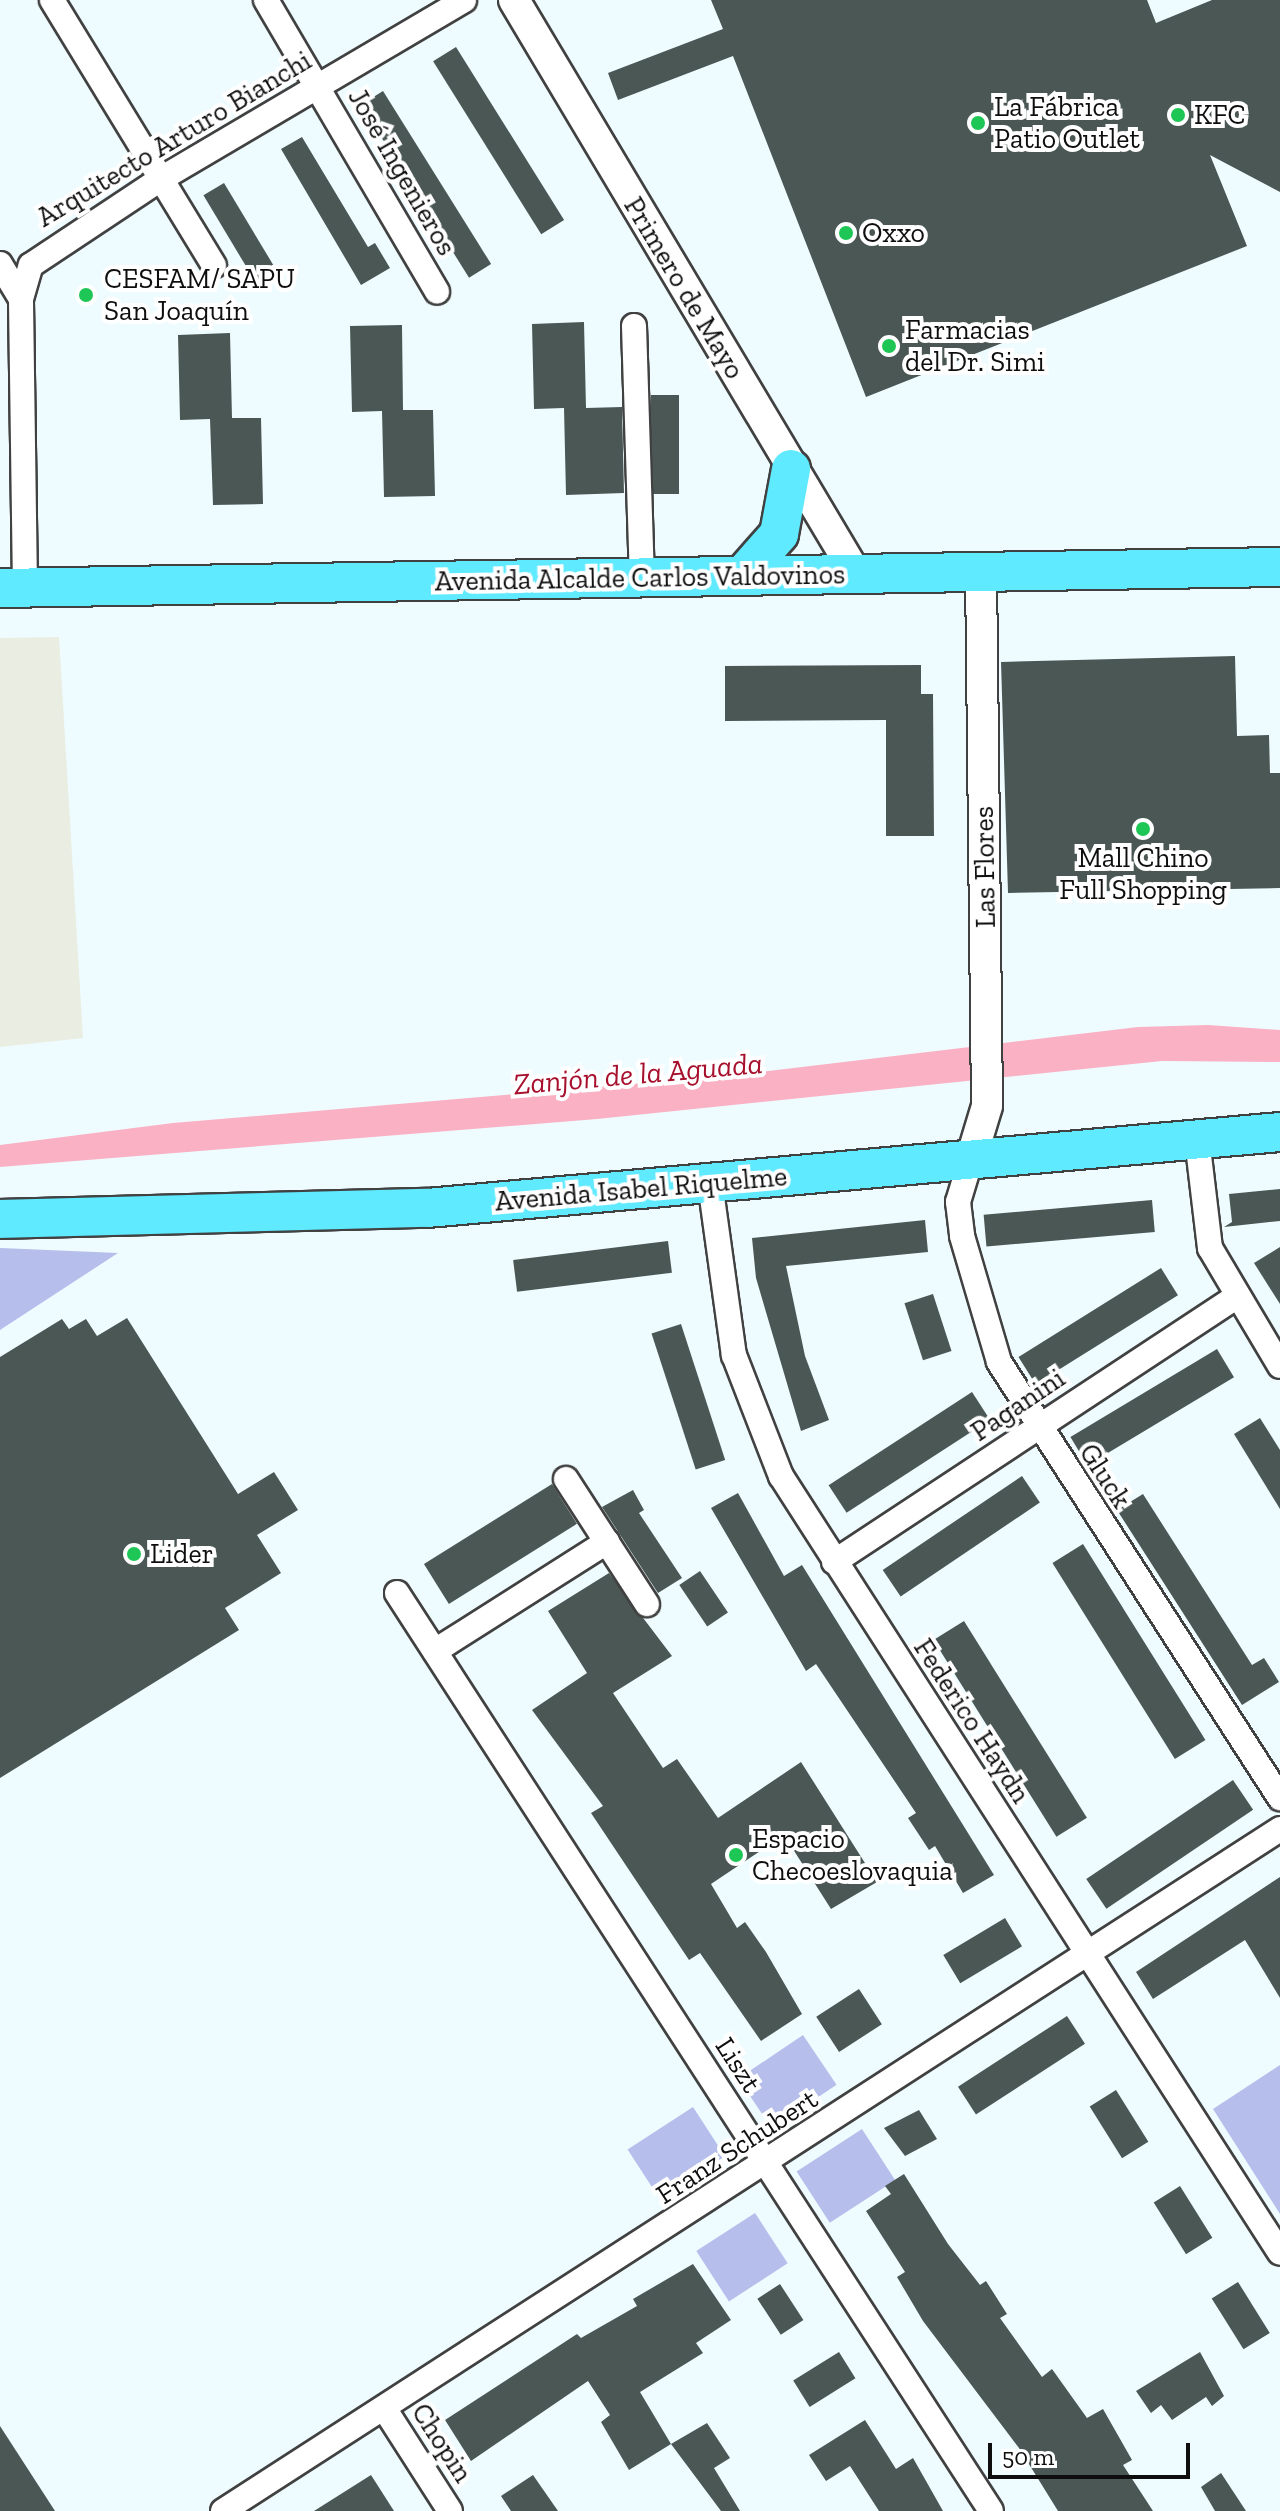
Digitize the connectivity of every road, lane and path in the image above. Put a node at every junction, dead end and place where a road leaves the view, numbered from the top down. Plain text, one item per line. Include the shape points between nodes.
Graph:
1 (52, 0) edge
2 (266, 0) edge
3 (464, 0) edge
4 (514, 0) edge
5 (317, 87) junction
6 (159, 180) junction
7 (0, 264) edge
8 (214, 265) dead end
9 (437, 291) dead end
10 (21, 299) junction
11 (634, 326) dead end
12 (791, 469) junction
13 (1280, 567) edge
14 (981, 572) junction
15 (856, 574) junction
16 (742, 576) junction
17 (642, 577) junction
18 (12, 588) edge
19 (1280, 1132) edge
20 (1197, 1139) junction
21 (971, 1159) junction
22 (710, 1183) junction
23 (0, 1219) edge
24 (1236, 1297) junction
25 (1280, 1366) edge
26 (1037, 1428) junction
27 (566, 1479) dead end
28 (607, 1542) junction
29 (834, 1562) junction
30 (397, 1593) dead end
31 (647, 1604) dead end
32 (435, 1651) junction
33 (1280, 1798) edge
34 (1280, 1829) edge
35 (1089, 1954) junction
36 (766, 2164) junction
37 (1280, 2253) edge
38 (384, 2408) junction
39 (223, 2511) edge
40 (450, 2511) edge
41 (991, 2511) edge

1 - 6 street
2 - 5 street, José Ingenieros
3 - 5 street, Arquitecto Arturo Bianchi
4 - 12 street, Primero de Mayo
5 - 6 street, Arquitecto Arturo Bianchi
5 - 9 street, José Ingenieros
6 - 8 street
6 - 10 street, Arquitecto Arturo Bianchi via 47,250 25,275
7 - 10 street
10 - 18 street, Arquitecto Arturo Bianchi
11 - 17 street
12 - 15 street, Primero de Mayo
12 - 16 main road via 779,534
13 - 14 main road, Avenida Alcalde Carlos Valdovinos
14 - 15 main road, Avenida Alcalde Carlos Valdovinos
14 - 21 street, Las Flores via 987,1106
15 - 16 main road, Avenida Alcalde Carlos Valdovinos
16 - 17 main road, Avenida Alcalde Carlos Valdovinos
17 - 18 main road, Avenida Alcalde Carlos Valdovinos
19 - 20 main road, Avenida Isabel Riquelme
20 - 21 main road, Avenida Isabel Riquelme
20 - 24 street via 1205,1231
21 - 22 main road, Avenida Isabel Riquelme
21 - 26 street, Gluck via 958,1202 969,1271 987,1335
22 - 23 main road, Avenida Isabel Riquelme via 427,1208
22 - 29 street, Federico Haydn via 725,1316 747,1397 781,1476
24 - 25 street
24 - 26 street, Paganini
26 - 29 street, Paganini
26 - 33 street, Gluck
27 - 28 street
28 - 31 street
28 - 32 street
29 - 35 street, Federico Haydn
30 - 32 street, Liszt
32 - 36 street, Liszt
34 - 35 street, Franz Schubert
35 - 36 street, Franz Schubert
35 - 37 street, Federico Haydn
36 - 38 street, Franz Schubert
36 - 41 street, Liszt
38 - 39 street, Franz Schubert
38 - 40 street, Chopin

